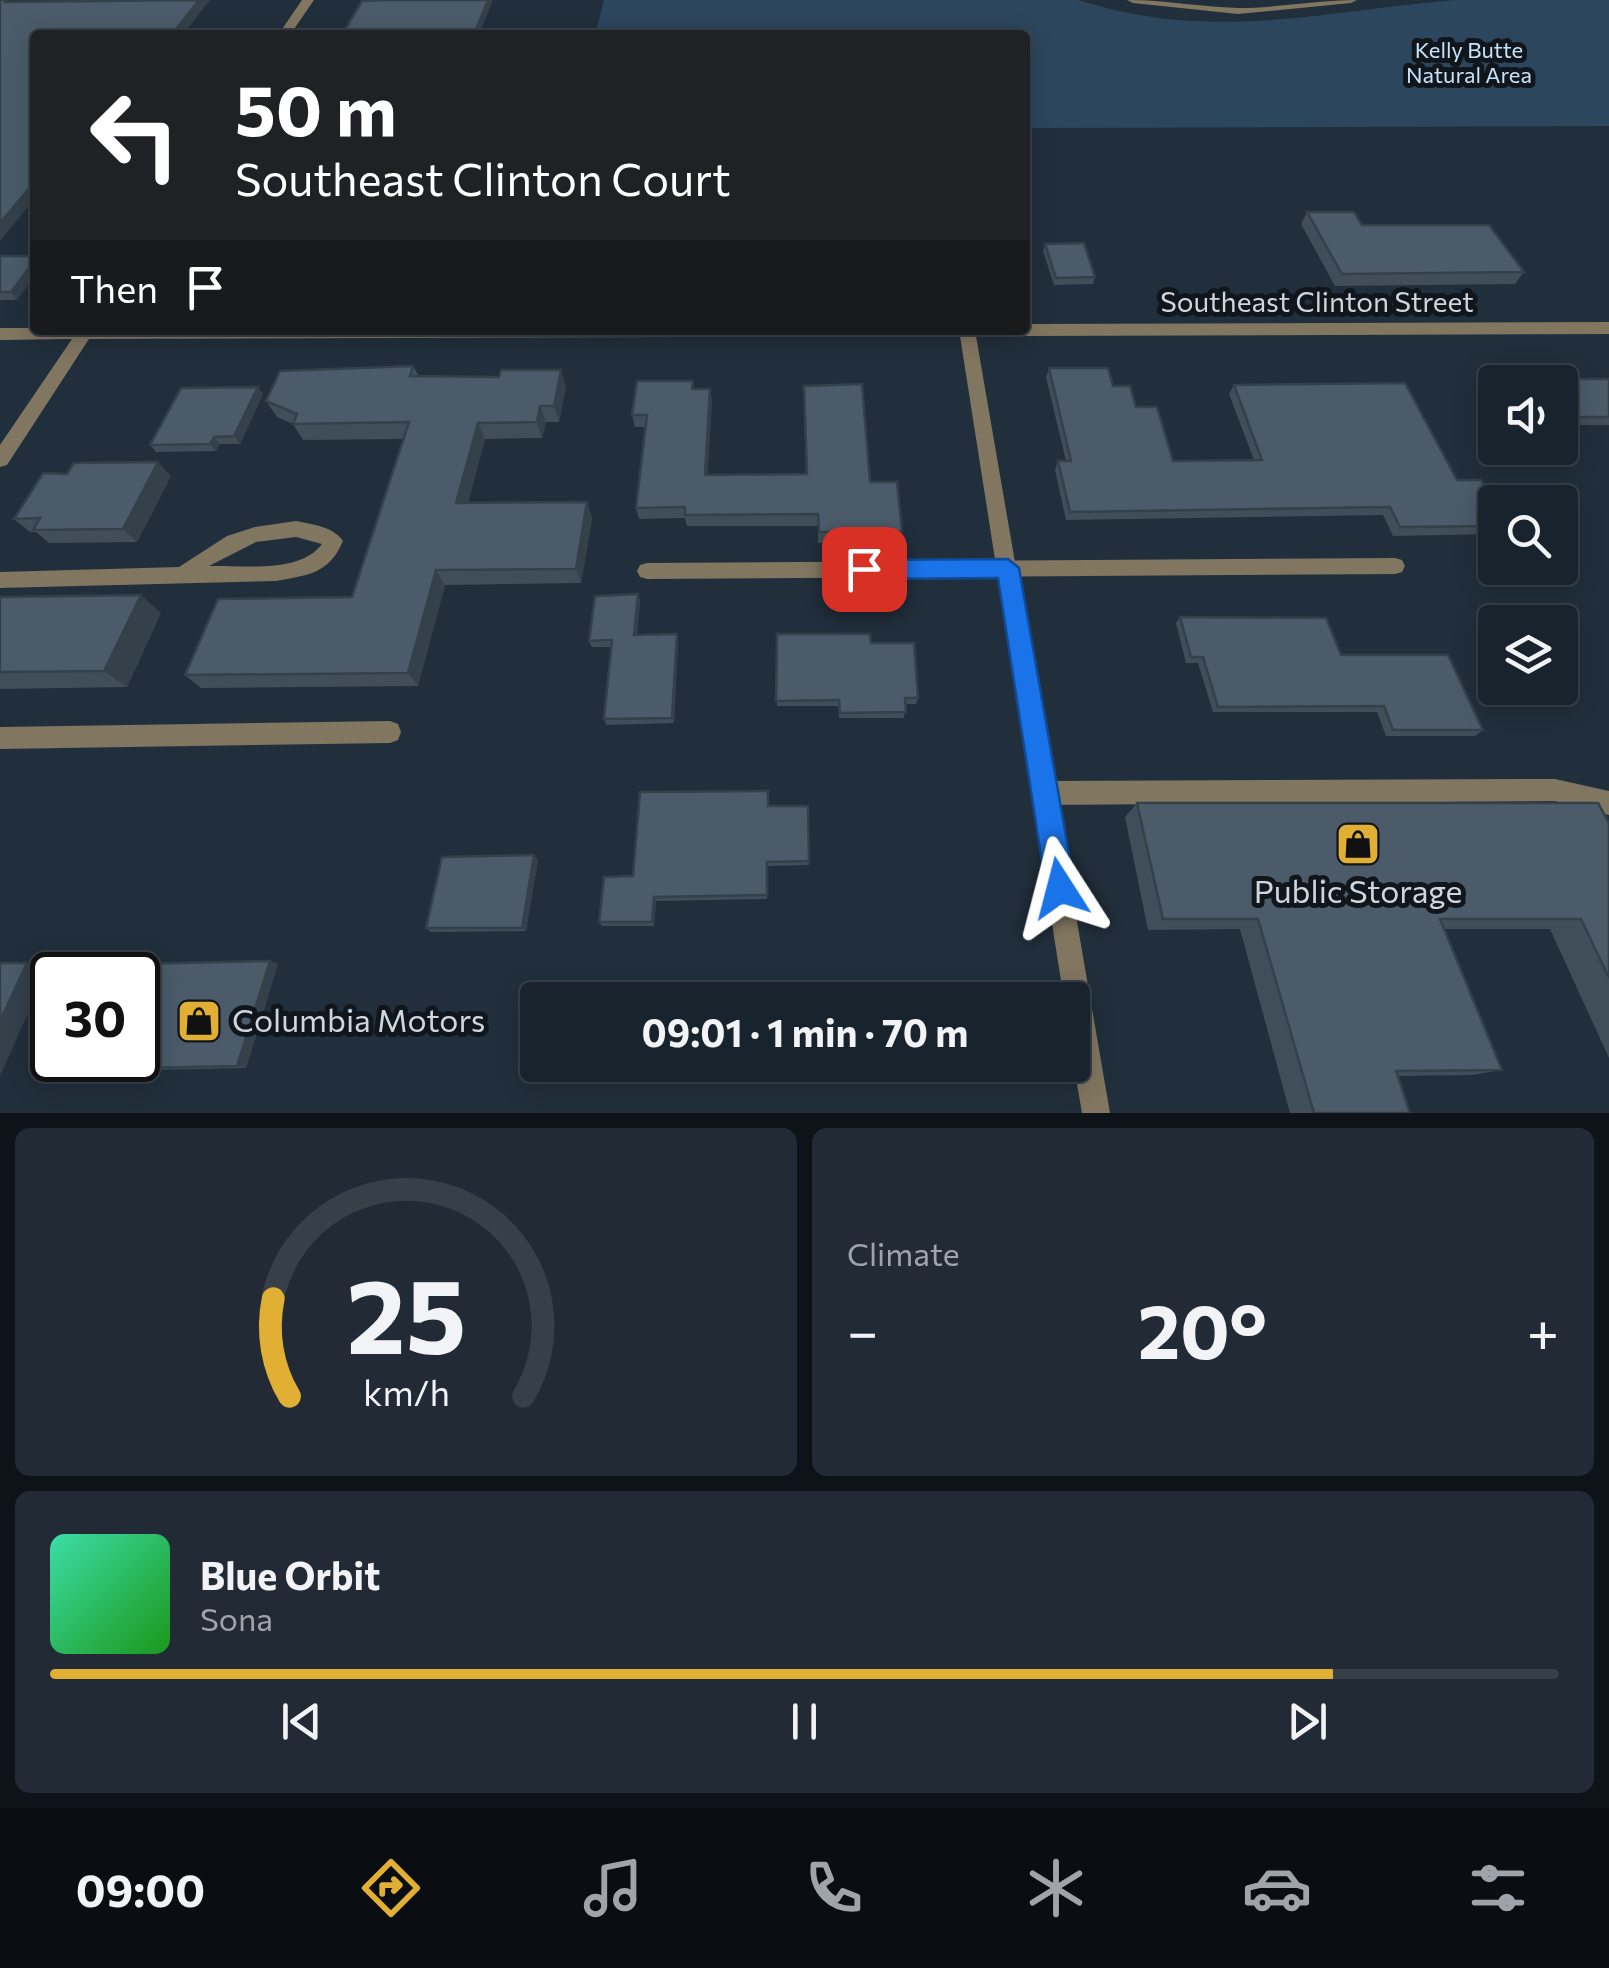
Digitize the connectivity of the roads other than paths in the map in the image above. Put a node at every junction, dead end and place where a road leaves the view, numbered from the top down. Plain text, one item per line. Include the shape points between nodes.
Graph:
1 (308, 0) edge
2 (1133, 0) edge
3 (1351, 0) edge
4 (287, 30) edge
5 (1609, 328) edge
6 (1030, 330) edge
7 (30, 333) edge
8 (0, 334) edge
9 (84, 335) edge
10 (967, 335) edge
11 (0, 460) edge
12 (1395, 566) dead end
13 (1008, 568) junction
14 (648, 571) dead end
15 (183, 576) junction
16 (0, 580) edge
17 (390, 732) dead end
18 (0, 738) edge
19 (1045, 793) junction
20 (1602, 801) edge
21 (1609, 828) edge
22 (1096, 1113) edge

1 - 4 street
2 - 3 street via 1238,11
5 - 6 street, Southeast Clinton Street
7 - 8 street
9 - 11 street
10 - 13 street
12 - 13 street
13 - 14 street
13 - 19 street
15 - 15 street via 307,567 328,556 334,541 318,530 287,528 232,542
15 - 16 street
17 - 18 street
19 - 20 street via 1555,790
19 - 22 street
20 - 21 street

